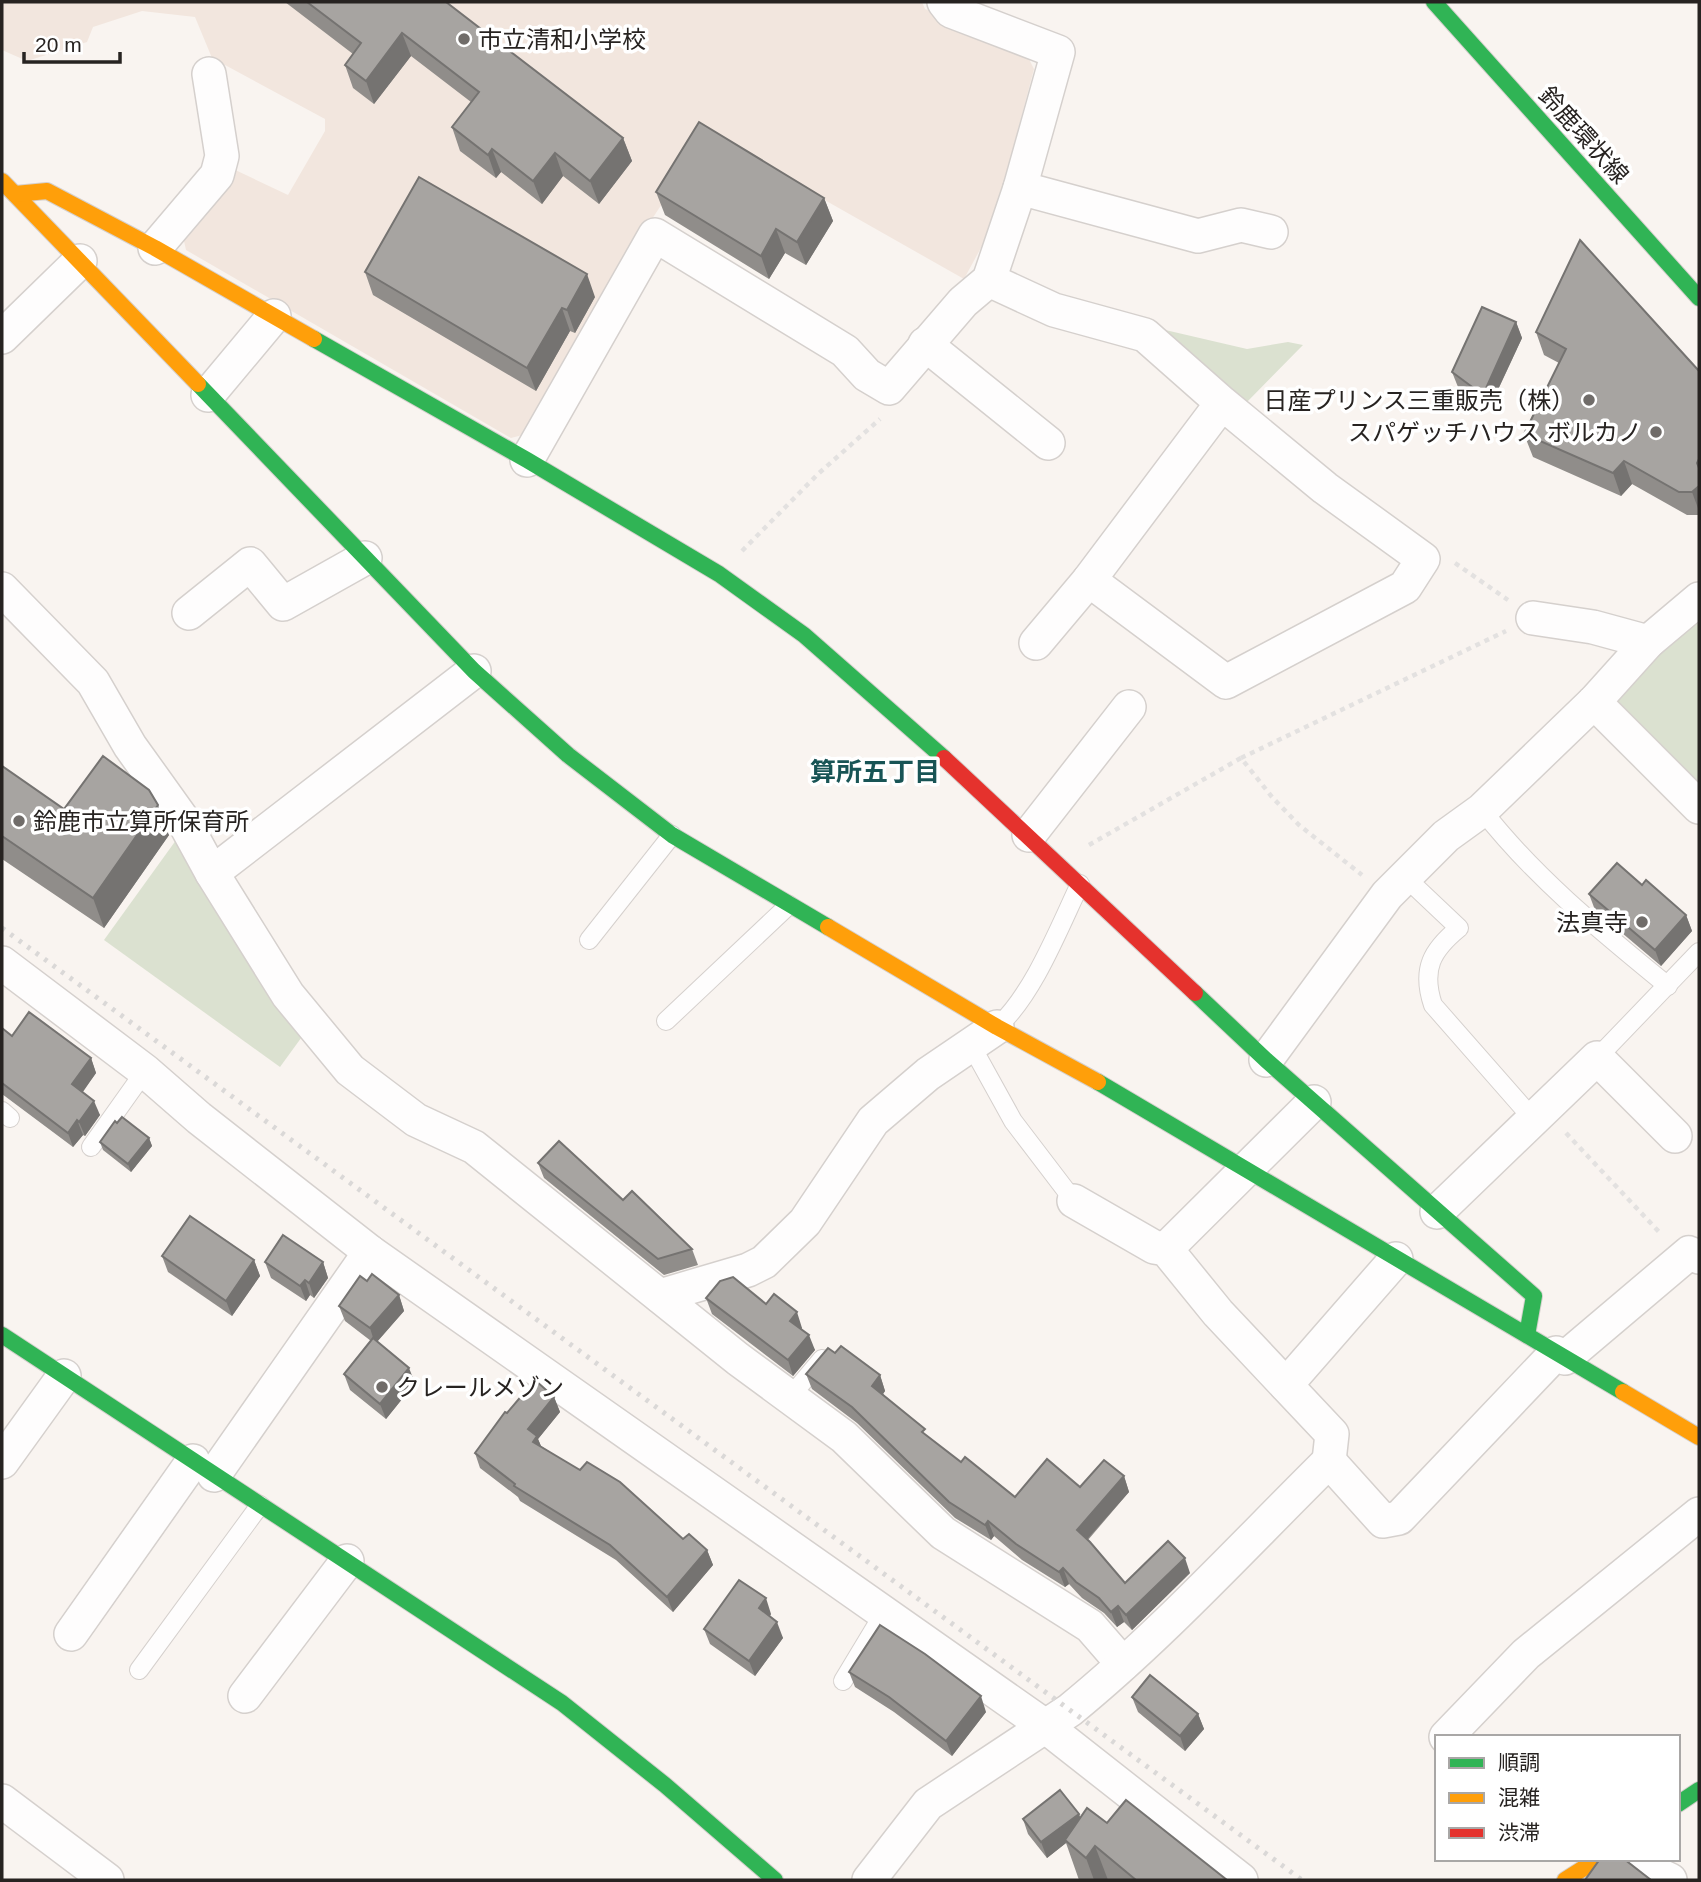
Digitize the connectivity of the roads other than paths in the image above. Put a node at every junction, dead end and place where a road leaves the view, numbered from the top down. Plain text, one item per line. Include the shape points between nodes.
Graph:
1 (944, 2) edge
2 (1434, 2) edge
3 (209, 74) dead end
4 (2, 181) edge
5 (1020, 188) junction
6 (15, 194) junction
7 (1271, 232) dead end
8 (155, 248) junction
9 (80, 261) junction
10 (989, 280) junction
11 (1699, 298) edge
12 (274, 316) junction
13 (2, 337) edge
14 (925, 344) junction
15 (208, 395) junction
16 (1222, 403) junction
17 (1048, 443) dead end
18 (527, 460) junction
19 (365, 558) junction
20 (1089, 580) junction
21 (2, 589) edge
22 (1699, 598) edge
23 (189, 612) dead end
24 (1533, 618) road end
25 (1648, 642) junction
26 (1036, 643) dead end
27 (474, 671) junction
28 (1594, 702) junction
29 (1129, 707) dead end
30 (1699, 807) edge
31 (1482, 810) junction
32 (671, 835) junction
33 (1029, 835) junction
34 (212, 873) junction
35 (1080, 884) junction
36 (1395, 886) junction
37 (789, 905) junction
38 (589, 940) dead end
39 (1699, 952) edge
40 (2, 963) edge
41 (1668, 986) junction
42 (666, 1021) dead end
43 (984, 1036) junction
44 (1597, 1058) junction
45 (1266, 1060) junction
46 (145, 1071) junction
47 (1314, 1102) junction
48 (1538, 1114) junction
49 (1675, 1136) dead end
50 (91, 1147) dead end
51 (1246, 1170) junction
52 (1074, 1201) joint
53 (1437, 1212) junction
54 (1166, 1249) junction
55 (370, 1252) junction
56 (1691, 1257) edge
57 (1396, 1259) junction
58 (660, 1296) junction
59 (2, 1335) edge
60 (1527, 1335) junction
61 (830, 1350) edge
62 (1561, 1356) junction
63 (64, 1376) junction
64 (1286, 1385) junction
65 (790, 1397) junction
66 (1699, 1437) edge
67 (1329, 1461) junction
68 (2, 1462) edge
69 (203, 1468) junction
70 (260, 1505) junction
71 (1699, 1514) edge
72 (347, 1561) junction
73 (884, 1613) junction
74 (71, 1634) dead end
75 (1123, 1664) junction
76 (139, 1670) dead end
77 (843, 1681) dead end
78 (245, 1696) dead end
79 (1045, 1726) junction
80 (1448, 1735) edge
81 (1699, 1790) edge
82 (2, 1801) edge
83 (1680, 1803) edge
84 (1595, 1861) edge
85 (1629, 1861) edge
86 (107, 1880) edge
87 (775, 1880) edge
88 (869, 1880) edge
89 (1241, 1880) edge
90 (1565, 1880) edge
91 (1670, 1880) edge

1 - 5 street via 951,11 1058,52
2 - 11 street, 鈴鹿環状線
3 - 8 street via 222,156 217,175
4 - 6 street
5 - 7 street via 1198,236 1241,225
5 - 10 street
6 - 8 street via 47,191
6 - 9 street
8 - 12 street
9 - 13 street
9 - 15 street
10 - 14 street
10 - 16 street via 1054,310 1145,335
12 - 15 street
12 - 18 street
14 - 17 street
14 - 18 street via 889,388 867,375 845,351 655,235
15 - 19 street
16 - 20 street
16 - 20 street via 1325,488 1423,559 1405,587 1226,682
18 - 33 street via 719,574 804,635
19 - 23 street via 283,604 250,565
19 - 27 street
20 - 26 street
21 - 34 street via 93,682
22 - 25 street
24 - 25 street
25 - 28 street
27 - 32 street via 568,755
27 - 34 street
28 - 30 street
28 - 31 street
29 - 33 street
31 - 36 street via 1446,836
31 - 41 lane via 1545,881
32 - 37 street
32 - 38 lane
33 - 35 street
34 - 58 street via 288,995 350,1070 416,1119 474,1147
35 - 43 lane via 1012,1014
35 - 45 street
36 - 45 street
36 - 48 lane via 1459,928 1439,944 1428,969 1433,1004
37 - 42 lane
37 - 43 street
39 - 41 lane
40 - 46 street
41 - 44 lane
43 - 51 street via 1099,1083
43 - 52 lane via 1013,1121
43 - 58 street via 928,1074 873,1121 805,1222 764,1262
44 - 48 street
44 - 49 street
45 - 47 street
46 - 50 lane
46 - 55 street
47 - 51 street
47 - 53 street
48 - 53 street
51 - 54 street
51 - 57 street
52 - 54 street via 1146,1243
53 - 60 street via 1534,1296
54 - 64 street
55 - 69 street
55 - 73 street
56 - 62 street
57 - 60 street
57 - 64 street
58 - 65 street
59 - 63 street
60 - 62 street
61 - 65 lane
62 - 66 street
62 - 67 street via 1399,1518 1383,1521
63 - 68 street
63 - 69 street
64 - 67 street via 1332,1434
65 - 75 street via 844,1437 943,1533 1090,1626
67 - 75 street
69 - 70 street
69 - 74 street
70 - 72 street
70 - 76 lane
71 - 80 street via 1526,1654
72 - 78 street
72 - 87 street via 562,1703
73 - 77 lane
73 - 79 street
75 - 79 street
79 - 88 street via 928,1804
79 - 89 street
81 - 83 street
82 - 86 street
84 - 90 street
85 - 91 street

